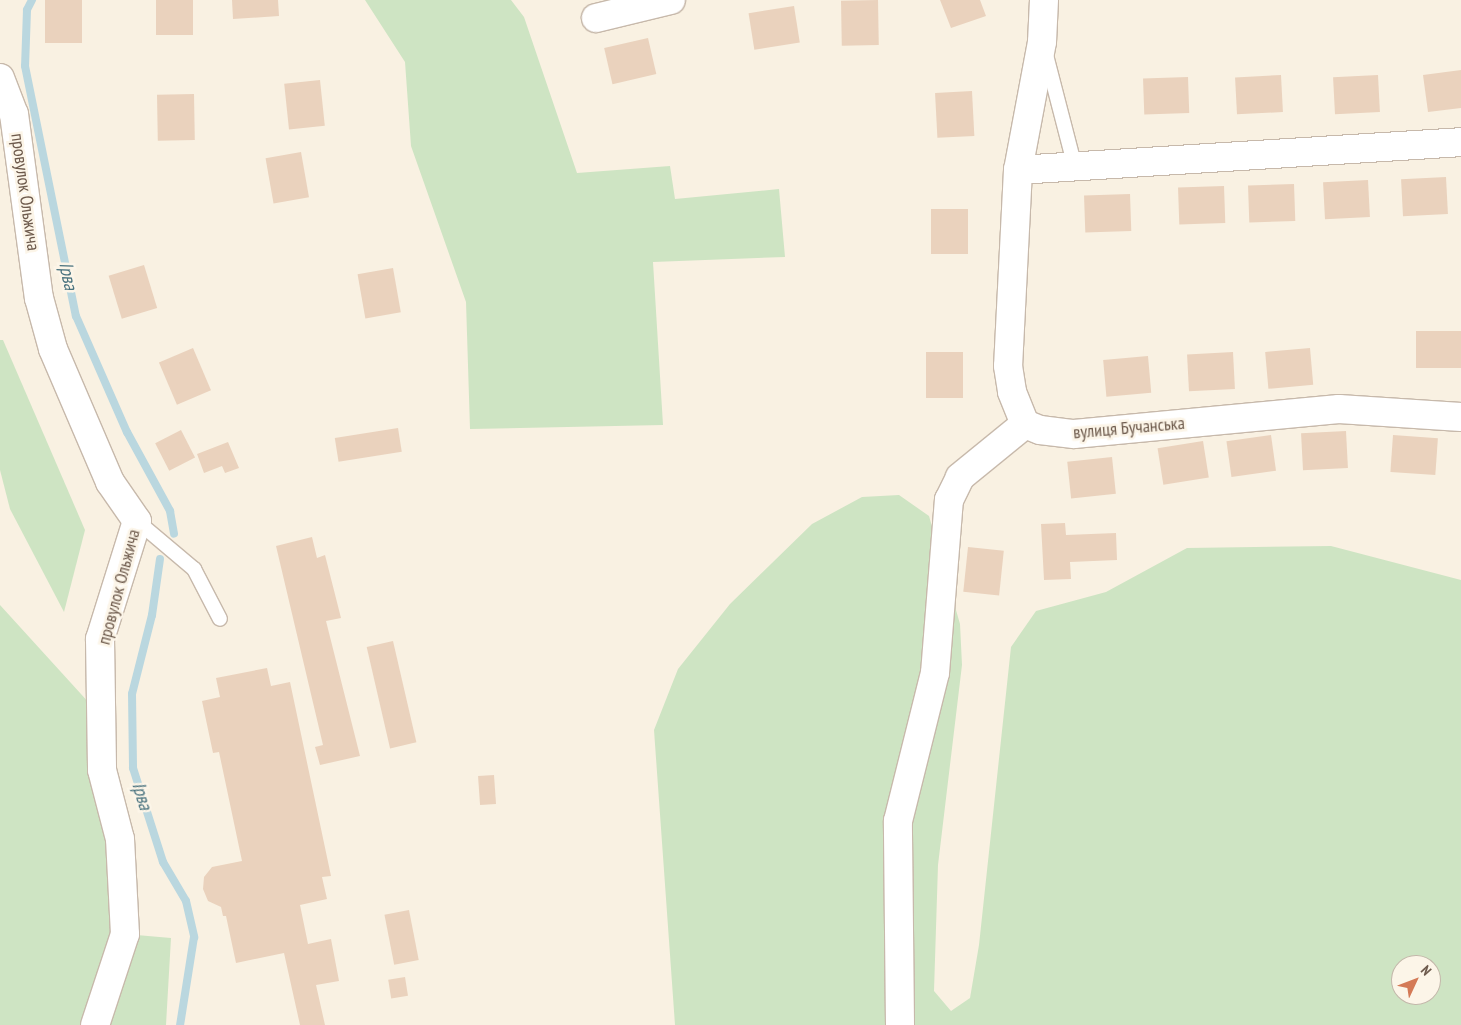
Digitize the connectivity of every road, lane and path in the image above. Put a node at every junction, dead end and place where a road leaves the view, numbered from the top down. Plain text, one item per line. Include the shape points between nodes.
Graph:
1 (671, 0) edge
2 (1044, 0) edge
3 (596, 18) dead end
4 (1042, 42) junction
5 (0, 78) edge
6 (1461, 142) edge
7 (1075, 167) junction
8 (1018, 170) junction
9 (1461, 416) edge
10 (1025, 424) junction
11 (136, 521) junction
12 (220, 619) dead end
13 (95, 1025) edge
14 (900, 1025) edge

1 - 3 street
2 - 4 street
4 - 7 lane
4 - 8 street
5 - 11 street, провулок Ольжича via 14,114 39,298 53,349 110,482
6 - 7 street
7 - 8 street
8 - 10 street via 1008,366 1012,392
9 - 10 street, вулиця Бучанська via 1340,409 1074,434 1040,430
10 - 14 street via 960,477 949,500 935,673 898,821
11 - 12 lane via 194,569
11 - 13 street, провулок Ольжича via 100,639 102,770 120,839 125,934

